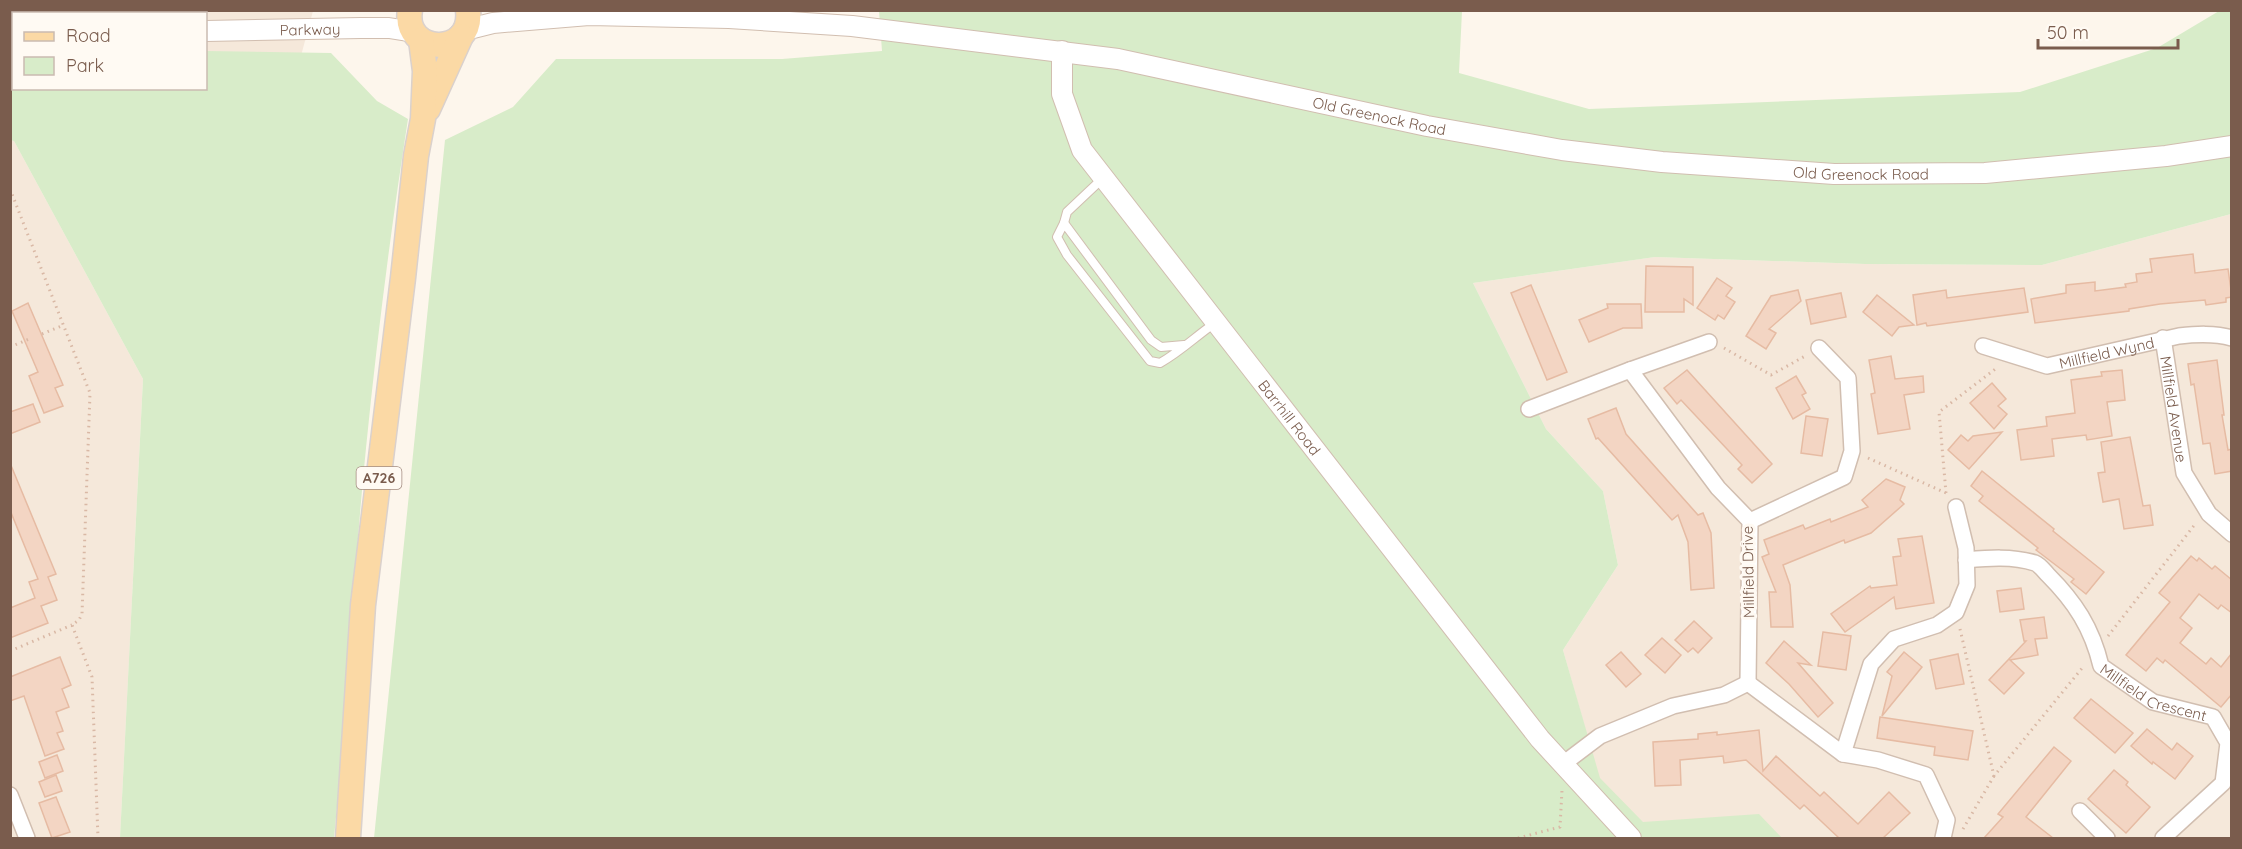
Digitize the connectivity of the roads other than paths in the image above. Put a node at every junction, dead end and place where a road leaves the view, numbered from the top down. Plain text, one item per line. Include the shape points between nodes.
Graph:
1 (497, 10) edge
2 (529, 19) junction
3 (465, 26) edge
4 (415, 28) edge
5 (207, 31) edge
6 (1062, 51) junction
7 (423, 119) junction
8 (2232, 146) edge
9 (1104, 178) junction
10 (1064, 224) junction
11 (1216, 322) junction
12 (2163, 338) junction
13 (2232, 338) edge
14 (1708, 342) road end
15 (1184, 345) junction
16 (1983, 346) dead end
17 (1819, 348) road end
18 (1630, 370) junction
19 (1529, 409) dead end
20 (1956, 507) dead end
21 (1750, 521) junction
22 (2232, 534) edge
23 (1966, 560) junction
24 (1748, 683) junction
25 (1843, 754) junction
26 (1563, 764) junction
27 (10, 795) edge
28 (2080, 811) dead end
29 (27, 838) edge
30 (348, 838) edge
31 (1631, 838) edge
32 (1942, 838) edge
33 (2107, 838) edge
34 (2163, 838) edge

1 - 2 street, Old Greenock Road
2 - 3 street, Old Greenock Road
2 - 6 street, Old Greenock Road via 589,15 751,19 852,26
3 - 4 main road via 454,42 437,46
3 - 7 main road, A726
4 - 5 street, Parkway
4 - 7 main road, A726 via 425,71
6 - 8 street, Old Greenock Road via 1118,59 1490,138 1662,162 1834,174 1985,173
6 - 9 street, Barrhill Road via 1062,94 1082,150
7 - 30 main road, A726 via 363,605
9 - 10 lane via 1067,212
9 - 11 street, Barrhill Road
10 - 15 lane via 1151,340 1161,346
10 - 15 lane via 1057,237 1067,255 1150,361 1160,363
11 - 15 lane
11 - 26 street, Barrhill Road
12 - 13 street, Millfield Wynd via 2202,334
12 - 16 street, Millfield Wynd via 2047,366
12 - 22 street, Millfield Avenue via 2184,473 2209,514
14 - 18 street
17 - 21 street via 1848,378 1852,451 1844,477
18 - 19 street
18 - 21 street, Millfield Drive via 1718,488
20 - 23 street
21 - 24 street, Millfield Drive
23 - 25 street via 1967,585 1956,612 1937,625 1894,639 1870,664
23 - 34 street, Millfield Crescent via 1999,556 2037,564 2083,616 2101,666 2153,702 2213,717 2228,743 2223,783
24 - 25 street
24 - 26 street via 1724,695 1673,706 1600,736
25 - 32 street via 1926,775 1947,820
26 - 31 street, Barrhill Road
27 - 29 street
28 - 33 street

